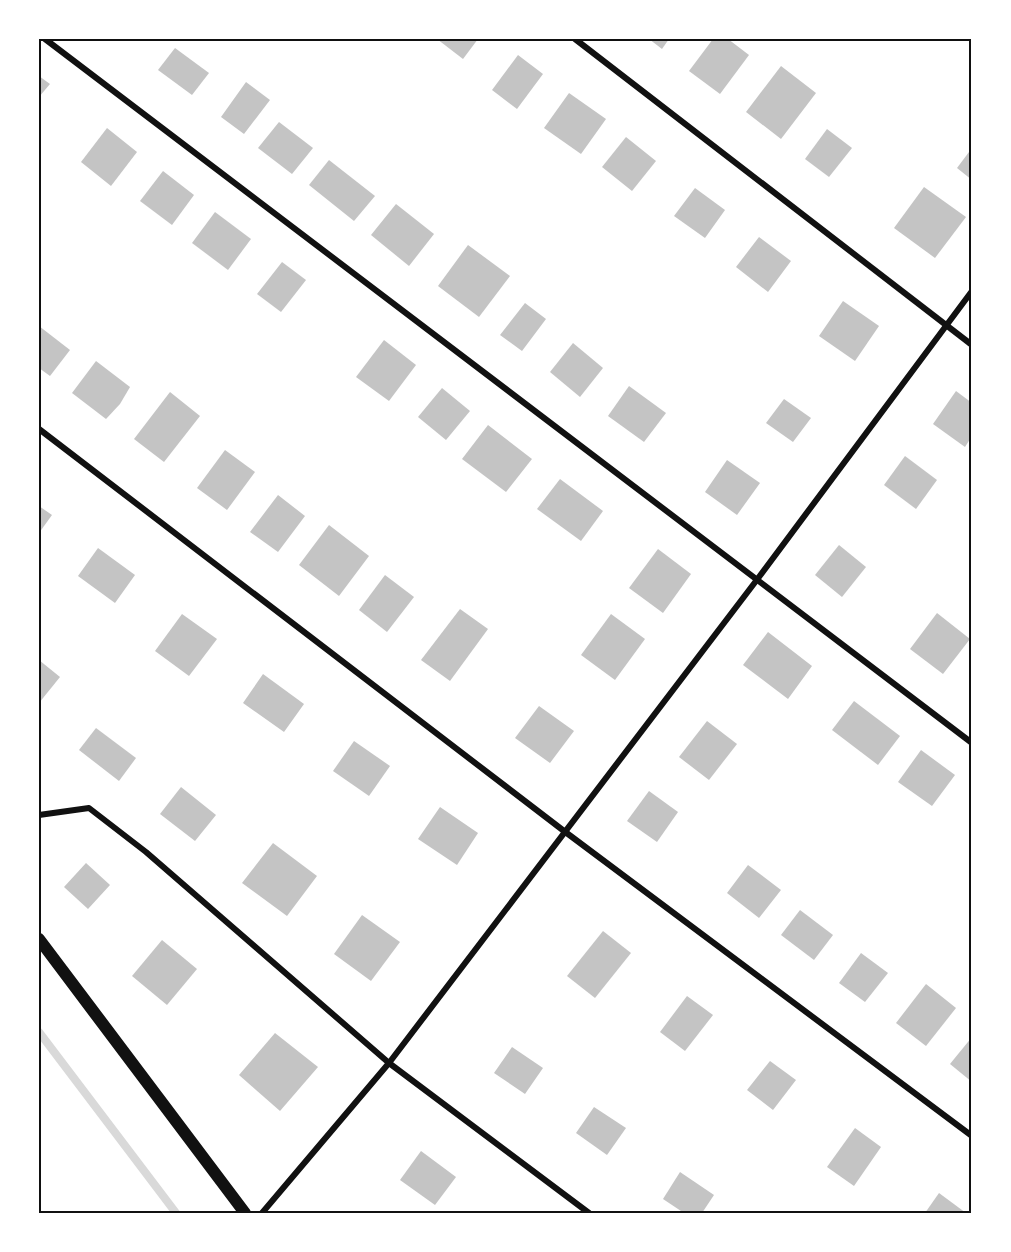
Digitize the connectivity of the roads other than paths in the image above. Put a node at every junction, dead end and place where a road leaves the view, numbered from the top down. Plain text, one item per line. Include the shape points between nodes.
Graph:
1 (45, 39) edge
2 (575, 39) edge
3 (972, 291) edge
4 (946, 325) junction
5 (972, 345) edge
6 (39, 429) edge
7 (756, 581) junction
8 (972, 743) edge
9 (39, 815) edge
10 (564, 831) junction
11 (39, 939) edge
12 (389, 1063) junction
13 (972, 1136) edge
14 (245, 1213) edge
15 (262, 1213) edge
16 (589, 1213) edge

1 - 7 street
2 - 4 street
3 - 4 street
4 - 5 street
4 - 7 street
6 - 10 street
7 - 8 street
7 - 10 street
9 - 12 street via 89,808 147,852
10 - 12 street
10 - 13 street
11 - 14 main road
12 - 15 street
12 - 16 street

